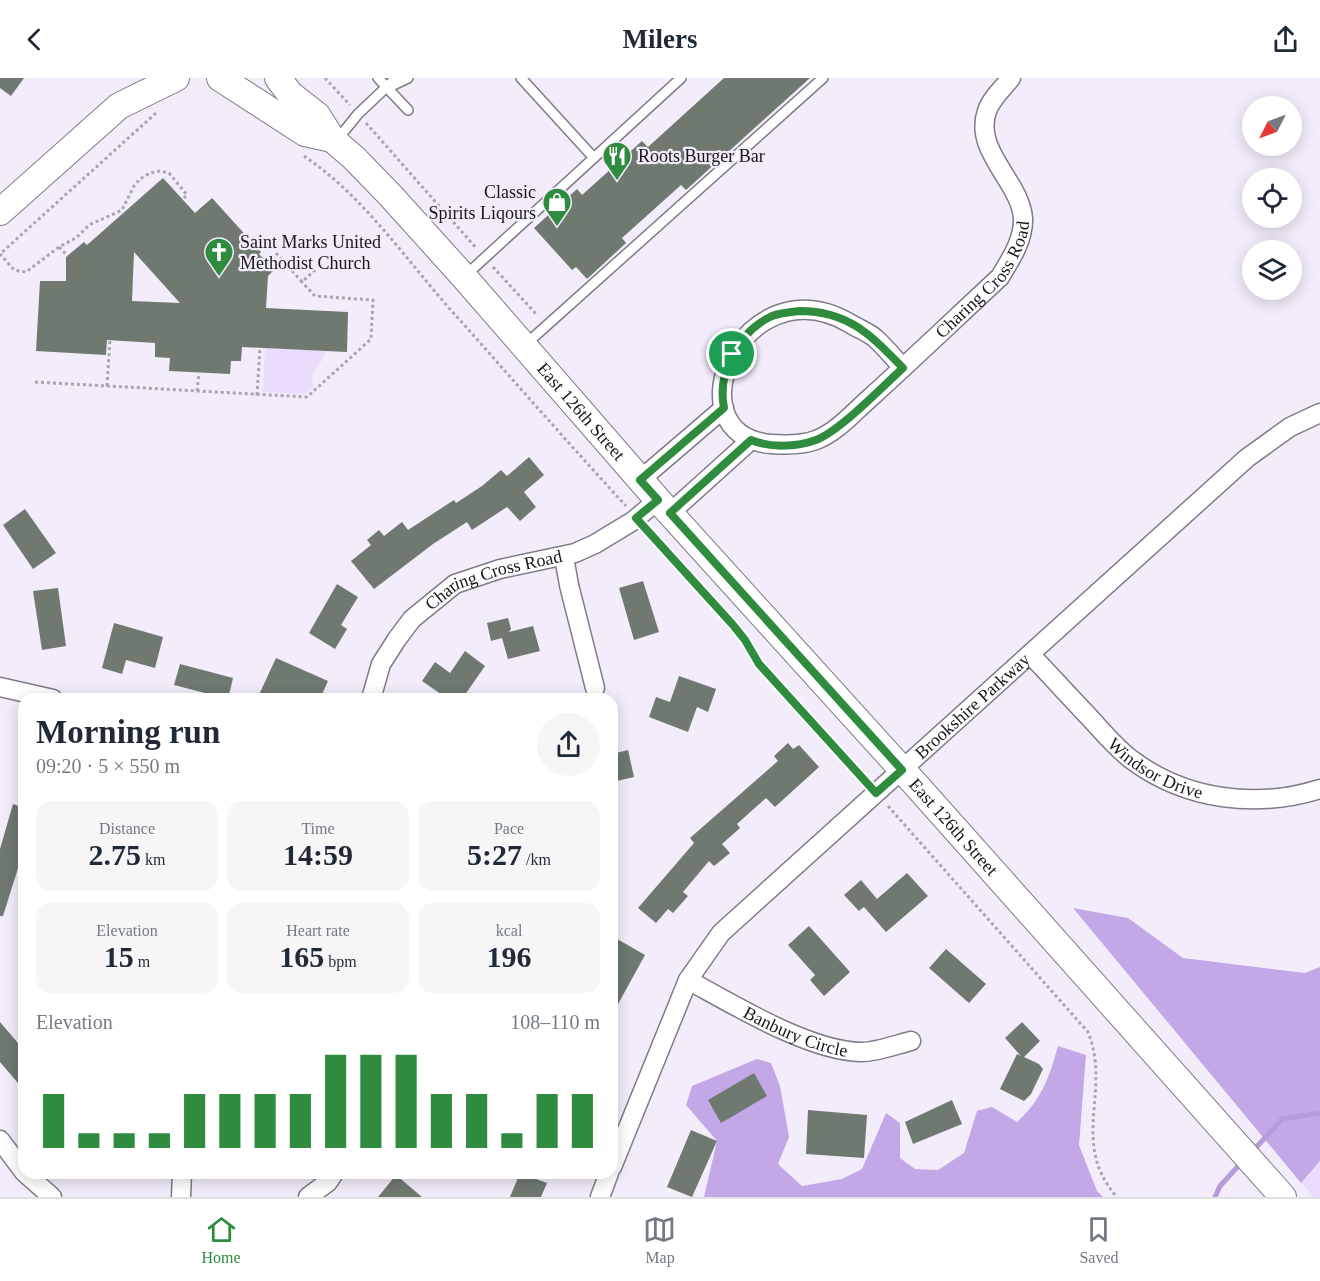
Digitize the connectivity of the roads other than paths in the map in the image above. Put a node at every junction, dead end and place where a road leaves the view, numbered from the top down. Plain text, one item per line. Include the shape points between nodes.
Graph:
1 (137, 78) edge
2 (176, 78) edge
3 (220, 78) edge
4 (278, 78) edge
5 (378, 78) edge
6 (396, 78) edge
7 (408, 78) edge
8 (521, 78) edge
9 (681, 78) edge
10 (823, 78) edge
11 (1011, 78) edge
12 (387, 88) junction
13 (119, 106) junction
14 (408, 111) dead end
15 (334, 141) junction
16 (594, 158) junction
17 (0, 212) edge
18 (464, 276) junction
19 (524, 346) junction
20 (903, 368) junction
21 (724, 408) junction
22 (1320, 413) edge
23 (751, 440) junction
24 (640, 480) junction
25 (664, 506) junction
26 (564, 556) junction
27 (1030, 654) junction
28 (0, 687) edge
29 (595, 688) dead end
30 (26, 693) edge
31 (373, 693) edge
32 (902, 770) junction
33 (1320, 789) edge
34 (688, 980) junction
35 (911, 1041) dead end
36 (0, 1140) edge
37 (618, 1152) edge
38 (18, 1164) edge
39 (32, 1179) edge
40 (182, 1179) edge
41 (330, 1179) edge
42 (607, 1179) edge
43 (52, 1197) edge
44 (182, 1197) edge
45 (308, 1197) edge
46 (600, 1197) edge
47 (1283, 1197) edge

1 - 13 street
2 - 13 street
3 - 15 street, East 126th Street via 305,133
4 - 15 street, East 126th Street via 290,94 317,115
5 - 12 lane
6 - 12 lane
7 - 12 lane
8 - 16 lane
9 - 16 lane
10 - 19 lane
11 - 20 street, Charing Cross Road via 987,111 985,129 988,144 1017,198 1023,217 1020,238 1000,276
12 - 14 lane
12 - 15 lane
13 - 17 street
15 - 18 street, East 126th Street
16 - 18 lane
18 - 19 street, East 126th Street
19 - 24 street, East 126th Street
20 - 21 street via 874,337 841,318 821,311 773,315 741,340 732,354 722,396
20 - 23 street, Charing Cross Road via 818,440 774,444
21 - 23 street via 733,428
21 - 24 street
22 - 27 street, Brookshire Parkway via 1290,427 1247,458
23 - 25 street, Charing Cross Road
24 - 25 street, East 126th Street
25 - 26 street, Charing Cross Road via 595,544
25 - 32 street, East 126th Street
26 - 29 street
26 - 31 street, Charing Cross Road via 500,569 455,584 412,620 397,639 381,664
27 - 32 street, Brookshire Parkway
27 - 33 street, Windsor Drive via 1114,745 1176,785 1197,793 1244,799 1287,797
28 - 30 street
32 - 34 street, Brookshire Parkway via 721,933
32 - 47 street, East 126th Street
34 - 35 street, Banbury Circle via 791,1033 828,1047 863,1052
34 - 37 street, Brookshire Parkway
36 - 38 street
39 - 43 street
40 - 44 street
41 - 45 street
42 - 46 street

